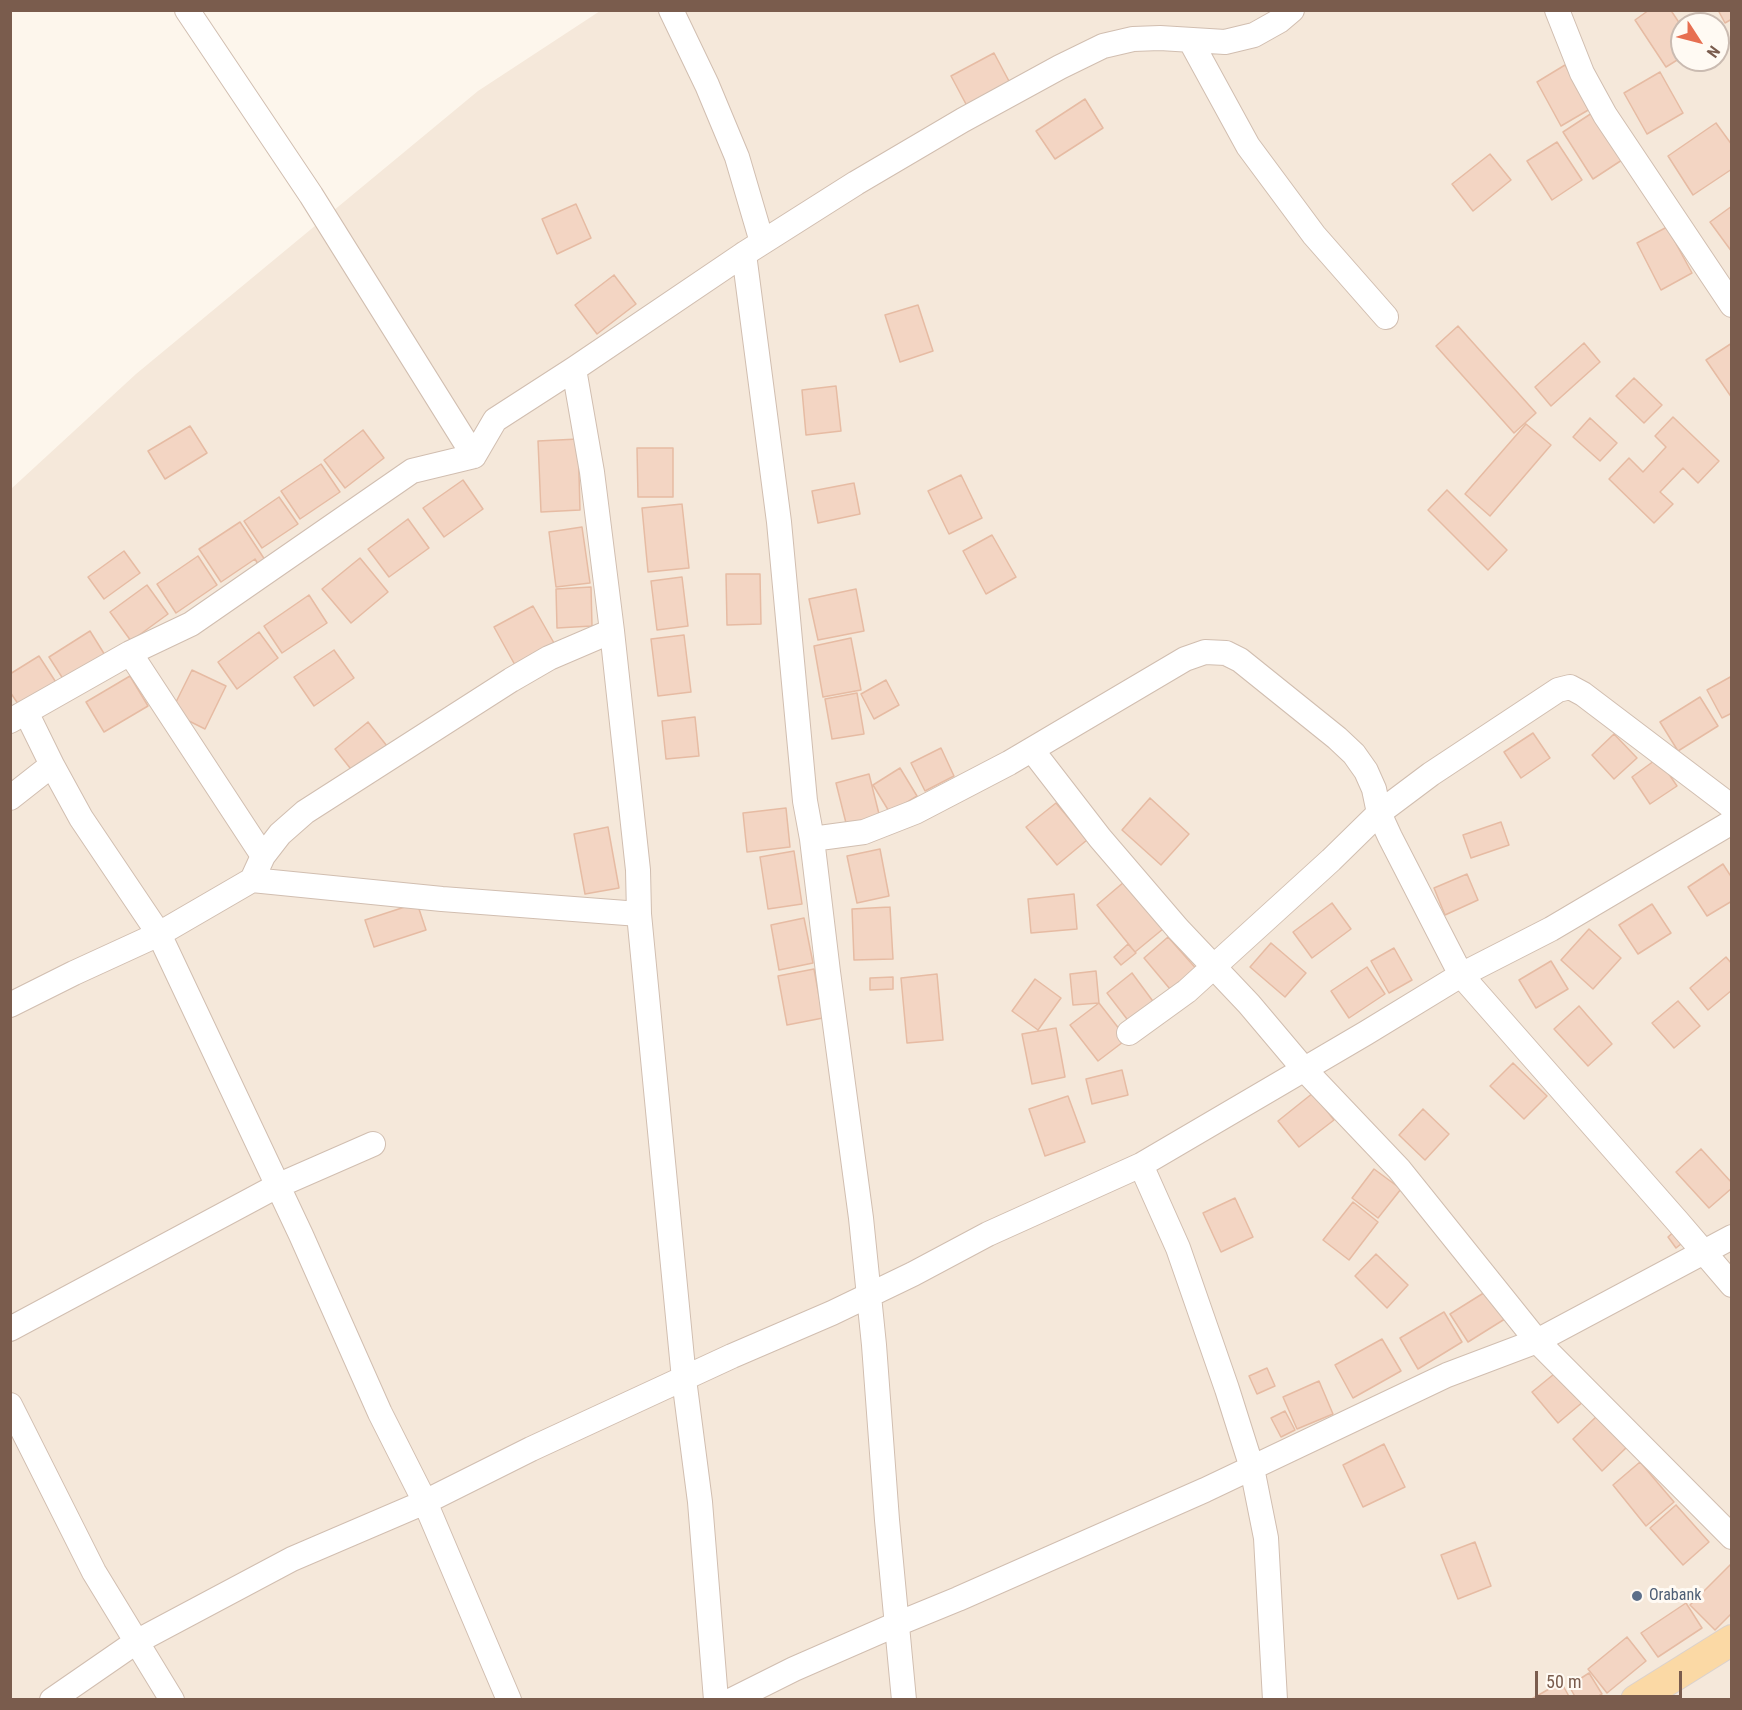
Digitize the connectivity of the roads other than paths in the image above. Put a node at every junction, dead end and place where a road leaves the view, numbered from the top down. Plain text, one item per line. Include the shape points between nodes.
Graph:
1 (187, 10) edge
2 (671, 10) edge
3 (1292, 10) edge
4 (1557, 10) edge
5 (1190, 40) junction
6 (753, 248) junction
7 (1731, 305) edge
8 (1386, 317) dead end
9 (574, 369) junction
10 (474, 456) junction
11 (612, 631) junction
12 (130, 653) junction
13 (18, 716) edge
14 (1032, 750) junction
15 (52, 765) junction
16 (10, 798) edge
17 (1731, 807) edge
18 (1379, 813) junction
19 (1731, 822) edge
20 (812, 839) junction
21 (263, 856) junction
22 (252, 880) junction
23 (639, 914) junction
24 (159, 934) junction
25 (1214, 967) junction
26 (1461, 975) junction
27 (10, 1005) edge
28 (1129, 1033) dead end
29 (1303, 1068) junction
30 (373, 1144) dead end
31 (1141, 1165) junction
32 (277, 1186) junction
33 (1731, 1237) edge
34 (1702, 1251) junction
35 (1731, 1286) edge
36 (870, 1295) junction
37 (10, 1329) edge
38 (1537, 1341) junction
39 (684, 1379) junction
40 (10, 1405) edge
41 (1252, 1468) junction
42 (425, 1502) junction
43 (1731, 1537) edge
44 (897, 1624) junction
45 (1731, 1640) edge
46 (136, 1642) junction
47 (52, 1700) edge
48 (172, 1700) edge
49 (508, 1700) edge
50 (716, 1700) edge
51 (732, 1700) edge
52 (904, 1700) edge
53 (1275, 1700) edge
54 (1636, 1700) edge

1 - 10 street via 311,195
2 - 6 street via 737,157
3 - 5 street via 1254,35 1225,42
4 - 7 street via 1582,73 1605,115
5 - 6 street via 1132,39 1103,46 953,126
5 - 8 street via 1248,146 1314,235
6 - 9 street
6 - 20 street via 805,801
9 - 10 street via 495,420
9 - 11 street via 592,472
10 - 12 street via 412,471 191,624
11 - 21 street via 549,658 362,774 305,812
11 - 23 street via 638,870
12 - 13 street
12 - 21 street
13 - 15 street
14 - 18 street via 1185,659 1205,652 1226,652 1354,754 1374,789
14 - 20 street via 915,812 864,832
14 - 25 street via 1100,838
15 - 16 street
15 - 24 street via 81,818
17 - 18 street via 1570,687 1543,699
18 - 25 street
18 - 26 street
19 - 26 street via 1551,929
20 - 36 street
21 - 22 street
22 - 23 street
22 - 24 street
23 - 39 street
24 - 27 street
24 - 32 street
25 - 28 street
25 - 29 street
26 - 29 street
26 - 34 street
29 - 31 street
29 - 38 street via 1399,1169
30 - 32 street
31 - 36 street via 988,1234
31 - 41 street via 1178,1248
32 - 37 street
32 - 42 street via 380,1413
33 - 34 street
34 - 35 street
34 - 38 street
36 - 39 street
36 - 44 street
38 - 41 street via 1447,1375
38 - 43 street
39 - 42 street
39 - 50 street via 700,1502
40 - 46 street via 94,1572
41 - 44 street
41 - 53 street via 1266,1538
42 - 46 street via 292,1559
42 - 49 street
44 - 51 street
44 - 52 street
45 - 54 main road
46 - 47 street
46 - 48 street

